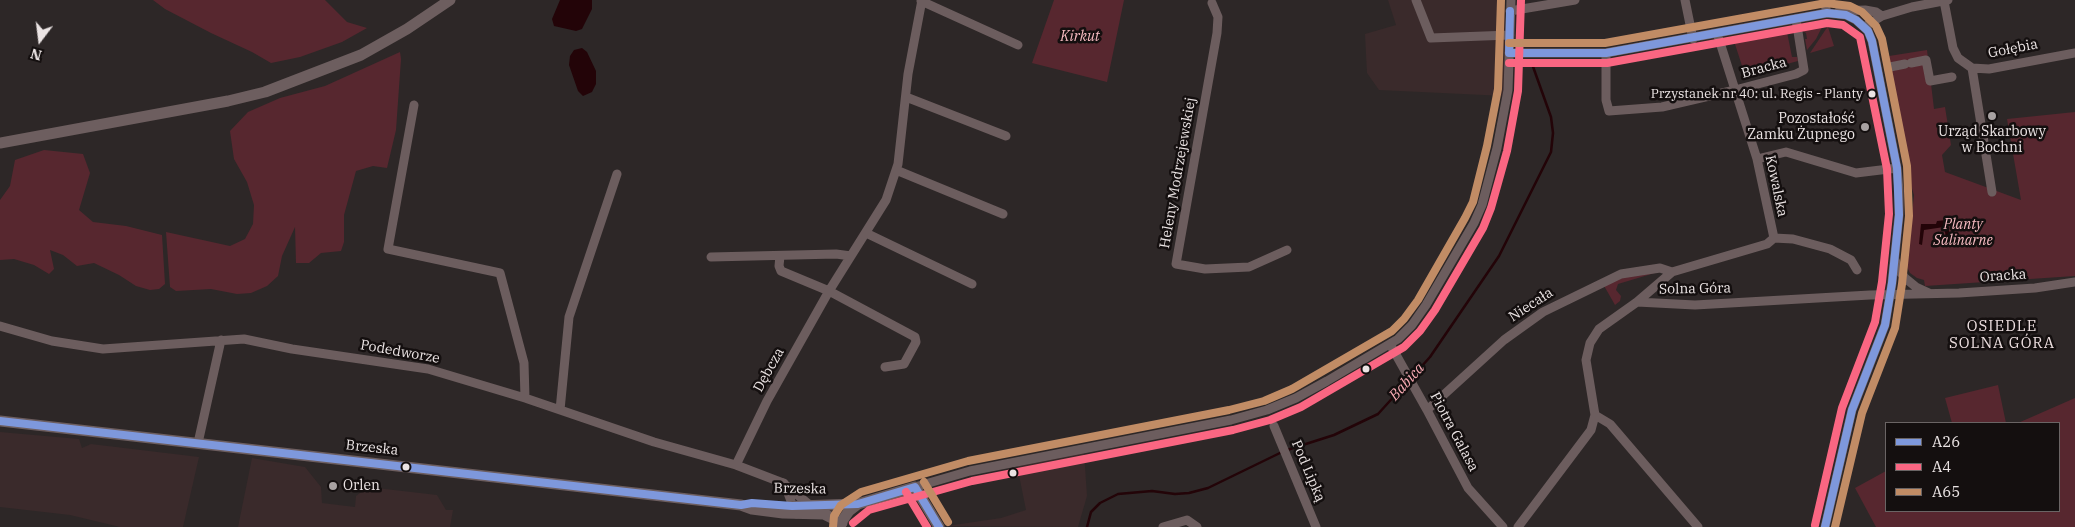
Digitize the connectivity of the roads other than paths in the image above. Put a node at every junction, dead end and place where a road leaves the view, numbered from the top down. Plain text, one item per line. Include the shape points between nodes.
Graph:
1 (450, 0) edge
2 (1202, 0) edge
3 (1416, 0) edge
4 (1511, 0) edge
5 (1575, 0) edge
6 (1685, 0) edge
7 (1824, 0) edge
8 (922, 1) edge
9 (1946, 1) edge
10 (1213, 2) edge
11 (1510, 11) junction
12 (1829, 13) junction
13 (1882, 16) junction
14 (1796, 19) junction
15 (1864, 27) junction
16 (1717, 34) junction
17 (1510, 35) junction
18 (1693, 39) junction
19 (1018, 45) dead end
20 (1509, 53) junction
21 (1606, 53) junction
22 (2075, 53) edge
23 (1890, 67) dead end
24 (1972, 68) junction
25 (1952, 77) dead end
26 (1735, 90) junction
27 (906, 98) junction
28 (414, 105) dead end
29 (1006, 136) dead end
30 (0, 143) edge
31 (1757, 159) junction
32 (1897, 168) junction
33 (896, 170) junction
34 (617, 174) dead end
35 (1992, 192) dead end
36 (1003, 214) dead end
37 (866, 233) junction
38 (1773, 234) junction
39 (1287, 250) dead end
40 (780, 256) junction
41 (851, 256) junction
42 (711, 257) dead end
43 (1894, 258) junction
44 (1857, 270) dead end
45 (1672, 272) junction
46 (2075, 282) edge
47 (972, 284) dead end
48 (829, 291) junction
49 (1932, 294) junction
50 (1890, 295) junction
51 (1637, 302) junction
52 (0, 326) edge
53 (221, 340) junction
54 (1390, 344) junction
55 (884, 367) dead end
56 (525, 398) junction
57 (560, 410) junction
58 (1428, 410) junction
59 (1595, 414) junction
60 (0, 421) edge
61 (1274, 426) dead end
62 (198, 443) junction
63 (736, 465) junction
64 (783, 483) junction
65 (915, 487) junction
66 (858, 504) junction
67 (810, 506) junction
68 (794, 510) junction
69 (936, 525) edge
70 (841, 526) edge
71 (1163, 527) edge
72 (1197, 527) edge
73 (1316, 527) edge
74 (1503, 527) edge
75 (1518, 527) edge
76 (1698, 527) edge
77 (1825, 527) edge

1 - 30 main road via 361,54 265,92
2 - 10 street
3 - 17 street via 1431,38
4 - 11 street
5 - 11 street
6 - 18 street
7 - 12 street
8 - 19 street
8 - 27 street, Dębcza
9 - 13 street
9 - 24 street, Gołębia via 1953,48 1958,58
10 - 39 street, Heleny Modrzejewskiej via 1218,17 1217,33 1176,264 1205,269 1249,267
11 - 17 street
12 - 13 street via 1865,10
12 - 14 street
12 - 15 street via 1846,15
13 - 15 street
14 - 16 street
14 - 26 street, Bracka via 1804,70
15 - 32 street via 1872,41
16 - 18 street
16 - 26 street, Kowalska
17 - 20 street
18 - 21 street
20 - 21 street
20 - 54 street via 1506,107 1482,204 1426,305 1406,332
21 - 26 street, Bracka via 1609,110 1662,106
22 - 24 street, Gołębia
23 - 25 street via 1926,60 1930,81
24 - 35 street
26 - 31 street, Kowalska
27 - 29 street
27 - 33 street, Dębcza
28 - 56 street via 388,249 500,273 524,363
31 - 32 street via 1786,152 1856,172
31 - 38 street, Kowalska
32 - 43 street via 1899,202
33 - 36 street
33 - 37 street, Dębcza via 886,200
34 - 57 street via 569,317
37 - 41 street, Dębcza
37 - 47 street
38 - 44 street via 1830,248 1851,260
38 - 45 street, Niecała via 1767,244
40 - 41 street
40 - 42 street
40 - 48 street via 781,270
41 - 48 street, Dębcza
43 - 49 street via 1905,278
43 - 50 street
45 - 51 street, Niecała
45 - 58 street, Niecała via 1660,268 1621,274 1557,304 1510,335
46 - 49 street, Oracka via 2035,288
48 - 55 street via 915,337 916,342 904,364
48 - 63 street, Dębcza via 767,401
49 - 50 street, Oracka
50 - 51 street, Solna Góra via 1695,305
50 - 77 street via 1882,334 1852,410
51 - 59 street via 1602,325 1590,343 1586,366
52 - 53 street, Podedworze via 52,341 103,350
53 - 56 street, Podedworze via 244,339 428,369
53 - 62 street
54 - 58 street, Piotra Galasa
54 - 65 street via 1304,394 1266,410 1231,420 970,471
56 - 57 street, Podedworze
57 - 63 street, Podedworze via 654,442
58 - 74 street, Piotra Galasa via 1468,488
59 - 75 street via 1591,430
59 - 76 street via 1610,424
60 - 62 main road, Brzeska
61 - 73 street, Pod Lipką
62 - 68 main road, Brzeska via 742,505 752,509
63 - 64 street, Podedworze
64 - 67 street, Podedworze
64 - 68 street
65 - 66 main road, Brzeska
65 - 69 main road
66 - 67 main road, Brzeska
66 - 70 main road via 849,511
67 - 68 main road, Brzeska
68 - 70 main road, Brzeska via 824,514
71 - 72 street via 1187,520

